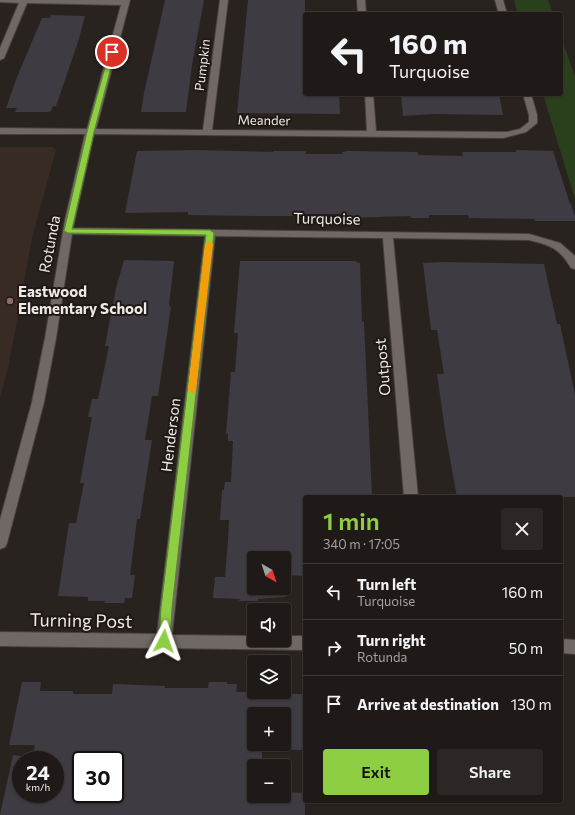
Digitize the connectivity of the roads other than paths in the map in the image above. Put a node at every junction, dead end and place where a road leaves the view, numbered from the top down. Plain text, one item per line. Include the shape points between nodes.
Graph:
1 (0, 0) edge
2 (24, 0) edge
3 (224, 0) edge
4 (361, 0) edge
5 (498, 0) edge
6 (126, 2) edge
7 (362, 12) edge
8 (502, 12) edge
9 (0, 58) edge
10 (369, 96) edge
11 (528, 96) edge
12 (0, 131) edge
13 (91, 132) junction
14 (207, 133) junction
15 (372, 134) junction
16 (68, 231) junction
17 (210, 233) junction
18 (388, 235) junction
19 (575, 266) edge
20 (411, 495) edge
21 (0, 543) edge
22 (0, 639) edge
23 (164, 641) junction
24 (303, 643) edge
25 (563, 646) edge
26 (575, 647) edge

1 - 2 street
2 - 6 street
2 - 9 street
3 - 14 street, Pumpkin
4 - 7 street
5 - 8 street
6 - 13 street, Rotunda
10 - 15 street
11 - 15 street, Meander via 533,123 516,134
12 - 13 street, Meander
13 - 14 street, Meander
13 - 16 street, Rotunda
14 - 15 street, Meander
16 - 17 street, Turquoise
16 - 21 street, Rotunda via 48,354 28,444
17 - 18 street, Turquoise
17 - 23 street, Henderson
18 - 19 street, Turquoise via 543,239 567,252
18 - 20 street, Outpost
22 - 23 street, Turning Post
23 - 24 street, Turning Post
25 - 26 street

